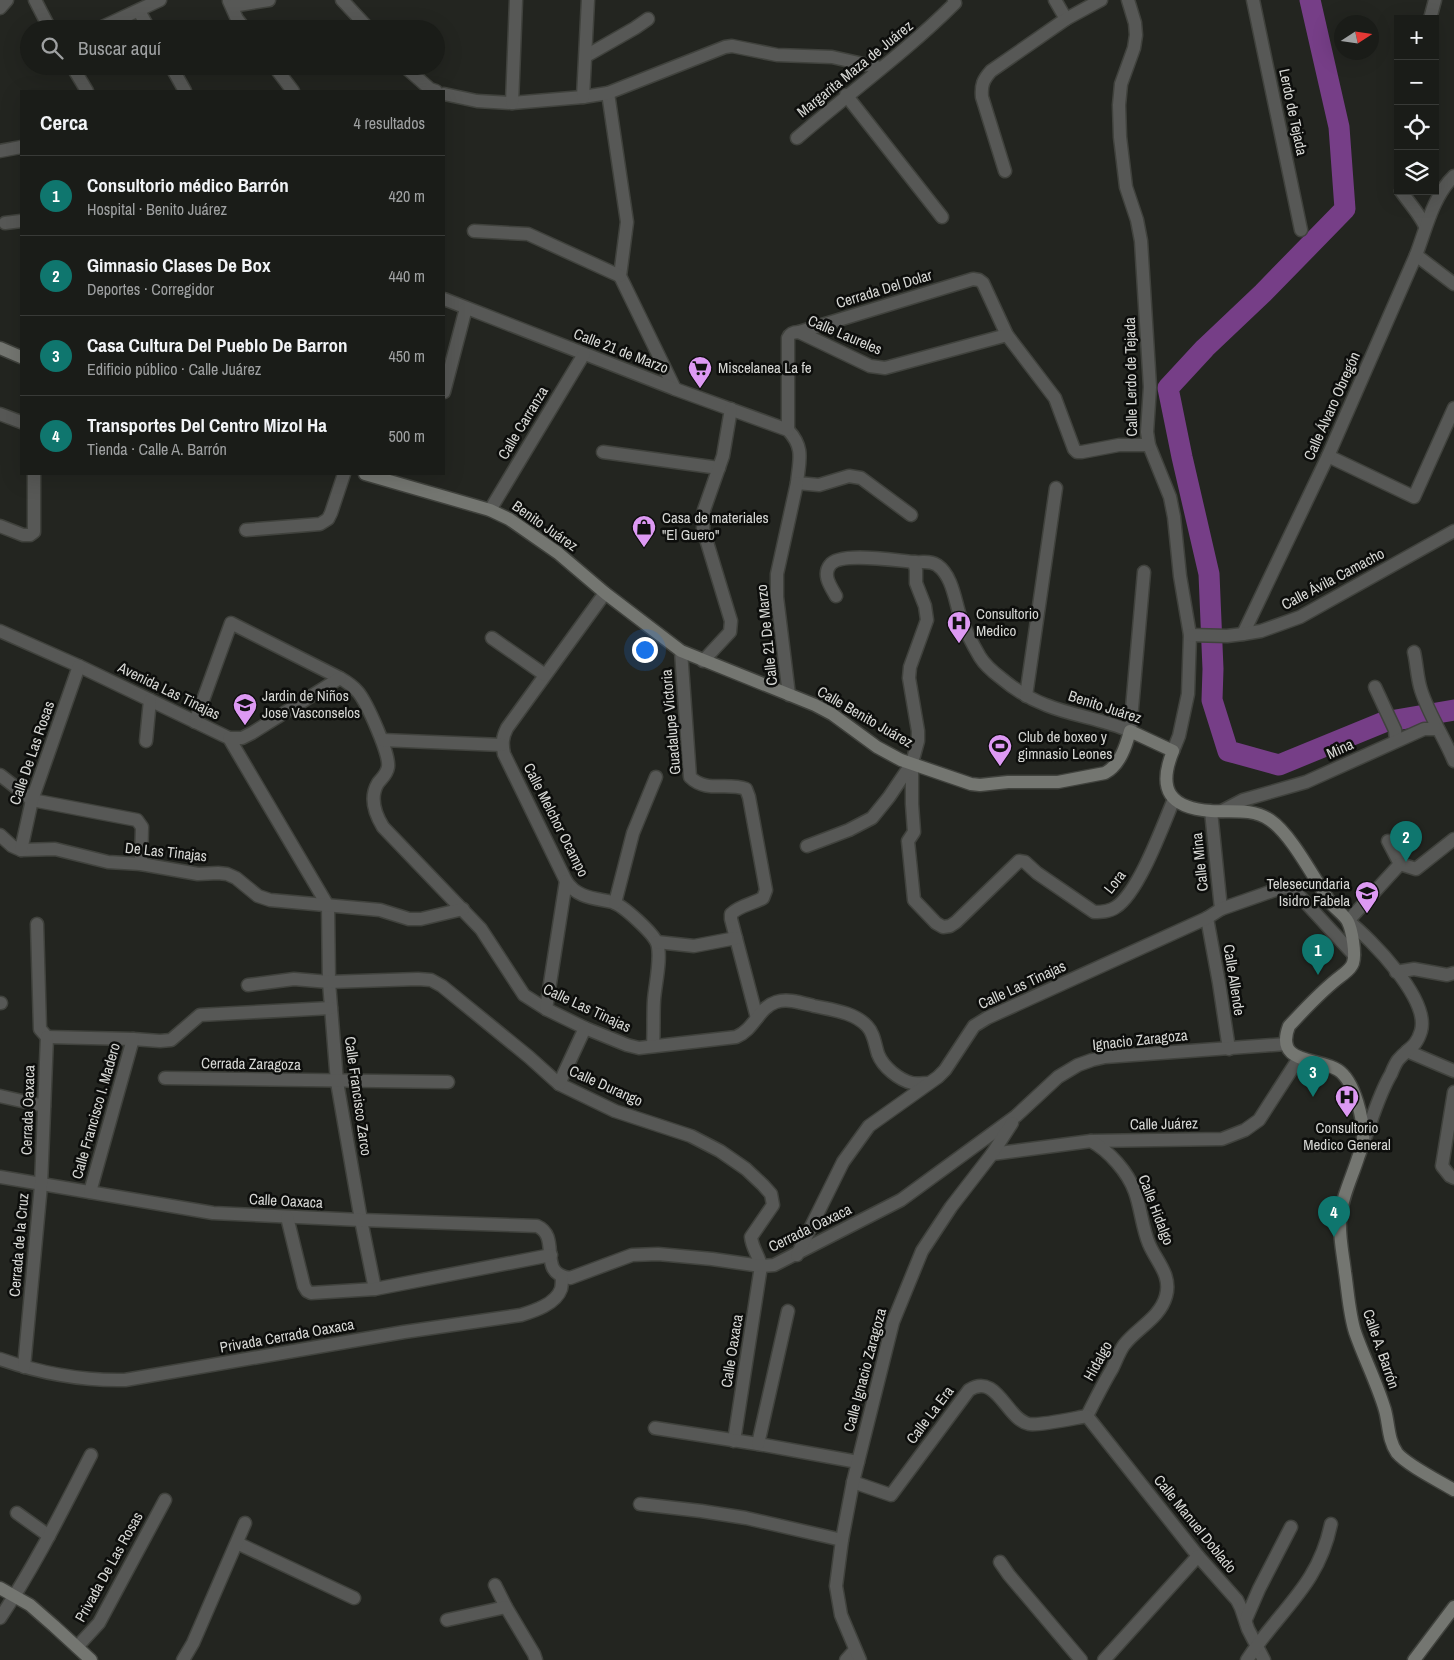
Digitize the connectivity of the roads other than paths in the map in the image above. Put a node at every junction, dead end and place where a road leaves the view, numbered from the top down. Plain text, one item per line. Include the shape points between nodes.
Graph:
1 (7, 0) edge
2 (35, 0) edge
3 (160, 0) edge
4 (269, 0) edge
5 (342, 0) edge
6 (516, 0) edge
7 (588, 0) edge
8 (1055, 0) edge
9 (1101, 0) edge
10 (1128, 0) edge
11 (1253, 0) edge
12 (1435, 0) edge
13 (955, 1) edge
14 (230, 3) edge
15 (0, 8) edge
16 (139, 11) junction
17 (1431, 15) edge
18 (1066, 18) junction
19 (648, 19) dead end
20 (45, 20) edge
21 (118, 20) edge
22 (144, 20) edge
23 (238, 20) edge
24 (361, 20) edge
25 (586, 56) junction
26 (881, 68) junction
27 (77, 75) edge
28 (176, 75) edge
29 (281, 75) edge
30 (414, 75) edge
31 (86, 90) edge
32 (184, 90) edge
33 (292, 90) edge
34 (433, 90) edge
35 (608, 93) junction
36 (445, 94) edge
37 (846, 95) junction
38 (583, 97) junction
39 (512, 103) junction
40 (797, 138) dead end
41 (20, 147) edge
42 (0, 151) edge
43 (1005, 171) dead end
44 (1454, 176) edge
45 (1404, 195) edge
46 (942, 217) dead end
47 (20, 221) edge
48 (5, 224) dead end
49 (1425, 226) junction
50 (1301, 230) dead end
51 (474, 231) dead end
52 (1416, 255) junction
53 (620, 276) junction
54 (1454, 284) edge
55 (445, 299) edge
56 (466, 308) junction
57 (799, 332) junction
58 (1007, 334) junction
59 (0, 348) edge
60 (584, 354) junction
61 (20, 357) edge
62 (445, 388) edge
63 (674, 389) junction
64 (1454, 408) edge
65 (731, 410) junction
66 (0, 414) edge
67 (20, 422) edge
68 (788, 430) junction
69 (1149, 445) junction
70 (603, 452) dead end
71 (1328, 456) junction
72 (719, 468) junction
73 (34, 475) edge
74 (344, 475) edge
75 (368, 475) edge
76 (797, 483) junction
77 (1056, 488) dead end
78 (490, 510) junction
79 (911, 515) dead end
80 (0, 526) edge
81 (246, 530) dead end
82 (1454, 531) edge
83 (1440, 539) junction
84 (1454, 544) edge
85 (914, 562) junction
86 (1144, 572) dead end
87 (605, 593) junction
88 (836, 596) dead end
89 (0, 631) edge
90 (1244, 634) junction
91 (1190, 635) junction
92 (492, 638) dead end
93 (681, 651) junction
94 (1414, 652) dead end
95 (703, 661) junction
96 (79, 666) junction
97 (545, 675) junction
98 (340, 678) junction
99 (1375, 687) dead end
100 (789, 695) junction
101 (1026, 696) junction
102 (150, 700) junction
103 (195, 722) junction
104 (1436, 725) junction
105 (1130, 730) junction
106 (1395, 736) junction
107 (229, 738) junction
108 (382, 740) junction
109 (146, 741) dead end
110 (502, 744) junction
111 (1173, 751) junction
112 (1454, 761) edge
113 (912, 763) junction
114 (0, 775) edge
115 (656, 777) dead end
116 (1174, 798) junction
117 (32, 800) junction
118 (1217, 811) junction
119 (0, 835) edge
120 (1454, 839) edge
121 (1388, 841) dead end
122 (807, 846) dead end
123 (21, 850) junction
124 (141, 864) junction
125 (1400, 864) junction
126 (566, 881) junction
127 (615, 903) junction
128 (328, 906) junction
129 (463, 909) junction
130 (1221, 910) junction
131 (1207, 918) junction
132 (1348, 920) junction
133 (37, 924) dead end
134 (736, 938) junction
135 (657, 942) junction
136 (1354, 955) junction
137 (1396, 972) junction
138 (1454, 973) edge
139 (329, 982) junction
140 (248, 985) dead end
141 (331, 1008) junction
142 (546, 1009) junction
143 (757, 1018) junction
144 (585, 1028) junction
145 (46, 1037) junction
146 (133, 1039) junction
147 (1286, 1044) junction
148 (653, 1046) junction
149 (1229, 1049) junction
150 (1407, 1051) junction
151 (1299, 1058) junction
152 (1454, 1071) edge
153 (165, 1078) dead end
154 (337, 1082) junction
155 (448, 1082) dead end
156 (928, 1083) junction
157 (558, 1084) junction
158 (1454, 1092) edge
159 (0, 1096) edge
160 (44, 1106) junction
161 (1016, 1116) junction
162 (1091, 1141) junction
163 (1364, 1141) junction
164 (992, 1154) junction
165 (0, 1177) edge
166 (1454, 1178) edge
167 (41, 1185) junction
168 (90, 1192) junction
169 (287, 1217) junction
170 (361, 1220) junction
171 (797, 1254) junction
172 (551, 1256) junction
173 (761, 1266) junction
174 (562, 1277) junction
175 (375, 1289) junction
176 (1163, 1303) joint
177 (788, 1311) dead end
178 (0, 1359) edge
179 (24, 1367) junction
180 (1086, 1416) junction
181 (655, 1428) dead end
182 (734, 1441) junction
183 (758, 1444) junction
184 (90, 1456) dead end
185 (858, 1462) junction
186 (853, 1482) junction
187 (1454, 1490) edge
188 (165, 1500) dead end
189 (640, 1504) dead end
190 (17, 1513) dead end
191 (245, 1523) dead end
192 (1331, 1524) dead end
193 (1291, 1527) dead end
194 (49, 1536) junction
195 (842, 1540) junction
196 (237, 1543) junction
197 (1198, 1556) junction
198 (1000, 1562) dead end
199 (495, 1585) dead end
200 (0, 1588) edge
201 (15, 1596) junction
202 (354, 1598) dead end
203 (506, 1607) junction
204 (1454, 1607) edge
205 (0, 1618) edge
206 (1246, 1619) junction
207 (448, 1620) dead end
208 (1256, 1646) junction
209 (77, 1647) junction
210 (858, 1655) edge
211 (91, 1660) edge
212 (183, 1660) edge
213 (536, 1660) edge
214 (846, 1660) edge
215 (1081, 1660) edge
216 (1104, 1660) edge
217 (1247, 1660) edge
218 (1264, 1660) edge
219 (1414, 1660) edge

1 - 15 street
2 - 20 street
3 - 16 street
4 - 14 street
5 - 24 street
6 - 39 street
7 - 25 street
8 - 18 street
9 - 18 street
10 - 69 street, Calle Lerdo de Tejada via 1136,35 1121,84 1120,129 1126,188 1141,241 1150,387
11 - 50 street, Lerdo de Tejada
12 - 17 street
13 - 26 street, Margarita Maza de Juárez via 924,34
14 - 23 street
16 - 21 street
16 - 22 street
18 - 43 street via 983,80 982,97
19 - 25 street
25 - 38 street
26 - 35 street via 832,57 778,55 732,46
26 - 37 street, Margarita Maza de Juárez
27 - 31 street
28 - 32 street
29 - 33 street
30 - 34 street
35 - 38 street
35 - 53 street via 626,222
36 - 39 street via 477,101
37 - 40 street, Margarita Maza de Juárez
37 - 46 street
38 - 39 street
41 - 42 street
44 - 49 street, Calle Álvaro Obregón via 1447,183
45 - 49 street
47 - 48 street
49 - 52 street, Calle Álvaro Obregón
51 - 53 street via 528,234
52 - 54 street
52 - 71 street, Calle Álvaro Obregón
53 - 63 street
55 - 56 street, Calle 21 de Marzo
56 - 60 street, Calle 21 de Marzo
56 - 62 street
57 - 58 street, Calle Laureles via 870,366 885,368
57 - 58 street, Cerrada Del Dolar via 979,280
57 - 68 street, Calle Laureles via 793,332 788,338
58 - 69 street via 1055,398 1074,449 1088,452 1119,445
59 - 61 street
60 - 63 street, Calle 21 de Marzo
60 - 78 street, Calle Carranza
63 - 65 street, Calle 21 de Marzo
64 - 71 street via 1414,497
65 - 68 street, Calle 21 de Marzo
65 - 72 street
66 - 67 street
68 - 76 street via 799,444
69 - 91 street, Calle Lerdo de Tejada via 1172,504
70 - 72 street
71 - 90 street, Calle Álvaro Obregón
72 - 95 street via 704,510 703,529 731,621 730,632
73 - 80 street via 34,532 22,535
74 - 81 street via 328,519 320,524
75 - 78 street, Benito Juárez
76 - 79 street via 819,485 849,476 861,478
76 - 100 street, Calle 21 De Marzo via 777,574
77 - 101 street
78 - 87 street, Benito Juárez via 531,533
82 - 83 street, Calle Ávila Camacho
83 - 84 street
83 - 90 street, Calle Ávila Camacho via 1300,617
85 - 88 street via 850,557 834,561 826,574
85 - 101 street via 932,562 946,575 980,658 994,673
85 - 113 street via 927,620 910,667 910,690 918,731
86 - 105 street
87 - 93 street, Benito Juárez
87 - 97 street
89 - 96 street, Avenida Las Tinajas
90 - 91 street, Calle Ávila Camacho
91 - 111 street, Calle Lerdo de Tejada via 1188,694
92 - 97 street
93 - 95 street, Calle Benito Juárez
93 - 134 street, Guadalupe Victoria via 690,777 705,786 740,787 749,797 766,890 763,898 731,914
94 - 104 street via 1421,690
95 - 100 street, Calle Benito Juárez
96 - 102 street, Avenida Las Tinajas
96 - 117 street, Calle De Las Rosas
97 - 110 street via 507,728
98 - 103 street, Calle Las Tinajas via 231,623
98 - 107 street via 252,733 242,738
98 - 108 street, Calle Las Tinajas via 359,693
99 - 106 street
100 - 113 street, Calle Benito Juárez via 832,714 877,746
101 - 105 street, Benito Juárez via 1047,706
102 - 103 street, Avenida Las Tinajas
102 - 109 street
103 - 107 street, Avenida Las Tinajas
104 - 106 street, Mina
104 - 112 street
105 - 111 street, Benito Juárez
105 - 113 street, Calle Benito Juárez via 1121,756 1110,770 1071,781 971,784
106 - 118 street, Mina via 1306,782
107 - 128 street, Avenida Las Tinajas
108 - 110 street
108 - 129 street, Calle Las Tinajas via 388,766 375,790 375,815
110 - 126 street, Calle Melchor Ocampo
111 - 116 street via 1166,786
113 - 116 street, Lora via 914,832 908,841 914,900 943,927 956,922 1019,861 1025,862 1094,912 1117,907 1143,871
113 - 122 street via 872,818
114 - 117 street
115 - 127 street via 633,834
116 - 118 street, Calle Mina via 1183,804
117 - 123 street, Calle De Las Rosas
117 - 124 street via 132,818 140,824 142,831
118 - 130 street, Calle Mina
118 - 132 street, Calle Mina via 1247,812 1271,820 1290,842 1336,910
119 - 123 street
120 - 125 street via 1416,869
121 - 125 street
123 - 124 street, De Las Tinajas via 55,849 108,862
124 - 128 street, De Las Tinajas via 198,874 227,874 258,896 270,900
125 - 132 street
126 - 127 street, Calle Melchor Ocampo via 577,893
126 - 142 street
127 - 135 street, Calle Melchor Ocampo via 630,912
128 - 129 street, De Las Tinajas via 380,910 409,919
128 - 139 street, Calle Francisco Zarco
129 - 142 street, Calle Las Tinajas via 481,930 524,995
130 - 131 street, Calle Las Tinajas
130 - 136 street, Calle Las Tinajas via 1288,887
131 - 149 street, Calle Allende
131 - 156 street, Calle Las Tinajas via 987,1018 974,1026 945,1070
132 - 136 street
132 - 137 street via 1383,953
133 - 145 street, Cerrada Oaxaca via 40,1029
134 - 135 street via 694,946
134 - 143 street, Guadalupe Victoria
135 - 148 street
136 - 147 street via 1350,969 1324,989 1289,1026
137 - 138 street via 1414,969 1447,975
137 - 150 street, Calle A. Barrón via 1421,1013 1422,1029 1416,1044
139 - 140 street, Calle Durango via 294,979
139 - 141 street, Calle Francisco Zarco
139 - 157 street, Calle Durango via 431,980 529,1057
141 - 146 street via 200,1016 172,1040
141 - 154 street, Calle Francisco Zarco
142 - 144 street, Calle Las Tinajas
143 - 148 street, Calle Las Tinajas via 746,1033 736,1036
143 - 156 street, Calle Las Tinajas via 771,1005 786,1000 853,1016 869,1027 879,1056 893,1073 913,1083
144 - 148 street, Calle Las Tinajas via 627,1045 639,1048
144 - 157 street
145 - 146 street
145 - 160 street, Cerrada Oaxaca
146 - 168 street, Calle Francisco I. Madero
147 - 149 street, Ignacio Zaragoza
147 - 151 street
149 - 161 street, Ignacio Zaragoza via 1092,1060 1058,1077
150 - 152 street
150 - 163 street, Calle A. Barrón via 1389,1076
151 - 162 street, Calle Juárez via 1259,1120 1222,1140
151 - 163 street via 1338,1070 1345,1077 1359,1110
153 - 154 street, Cerrada Zaragoza
154 - 155 street, Cerrada Zaragoza
154 - 170 street, Calle Francisco Zarco
156 - 171 street via 869,1126 843,1162
157 - 173 street, Calle Durango via 615,1112 690,1136 746,1169 773,1199 773,1205 751,1237
158 - 166 street via 1442,1166
159 - 160 street
160 - 167 street, Cerrada Oaxaca
161 - 164 street, Calle Ignacio Zaragoza
161 - 171 street, Cerrada Oaxaca via 901,1200
162 - 164 street, Calle Juárez
162 - 176 street, Calle Hidalgo via 1110,1155 1135,1192 1150,1245 1166,1276 1168,1289
163 - 187 street, Calle A. Barrón via 1340,1218 1355,1332 1385,1410 1394,1448 1408,1462
164 - 185 street, Calle Ignacio Zaragoza via 951,1207 911,1274 892,1322
165 - 167 street, Calle Oaxaca
167 - 168 street, Calle Oaxaca
167 - 179 street, Cerrada de la Cruz
168 - 169 street, Calle Oaxaca via 213,1213
169 - 170 street, Calle Oaxaca
169 - 175 street via 307,1291
170 - 172 street, Calle Oaxaca via 537,1226 547,1234
170 - 175 street, Calle Francisco Zarco
171 - 173 street, Cerrada Oaxaca via 774,1265
172 - 174 street, Calle Oaxaca via 552,1268
172 - 175 street
173 - 174 street, Cerrada Oaxaca via 712,1258 632,1255 570,1278
173 - 182 street, Calle Oaxaca
174 - 179 street, Privada Cerrada Oaxaca via 557,1296 535,1311 521,1315 125,1380 74,1378
176 - 180 street, Hidalgo via 1153,1318 1125,1345
177 - 183 street
178 - 179 street, Privada Cerrada Oaxaca
180 - 186 street, Calle La Era via 1031,1425 1021,1421 993,1390 976,1386 969,1390 891,1495
180 - 197 street, Calle Manuel Doblado
181 - 182 street
182 - 183 street
183 - 185 street
184 - 194 street
185 - 186 street, Calle Ignacio Zaragoza
186 - 195 street, Calle Ignacio Zaragoza
188 - 209 street, Privada De Las Rosas via 99,1623
189 - 195 street via 746,1518
190 - 194 street
191 - 196 street
192 - 208 street via 1314,1571 1296,1599
193 - 206 street
194 - 201 street
195 - 210 street, Calle Ignacio Zaragoza via 836,1586 841,1615
196 - 202 street
196 - 212 street
197 - 206 street, Calle Manuel Doblado via 1237,1600
197 - 216 street
198 - 215 street
199 - 203 street
200 - 201 street
201 - 205 street
201 - 209 street via 30,1605
203 - 207 street
203 - 213 street
204 - 219 street
206 - 208 street, Calle Manuel Doblado
208 - 217 street
208 - 218 street, Calle Manuel Doblado
209 - 211 street
210 - 214 street

